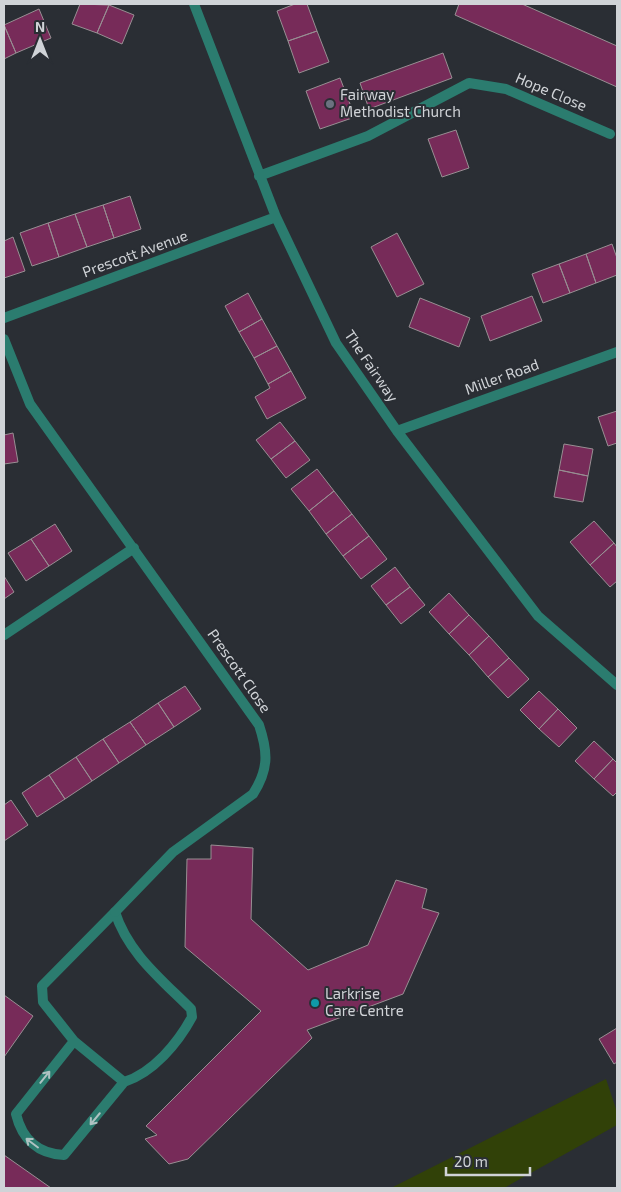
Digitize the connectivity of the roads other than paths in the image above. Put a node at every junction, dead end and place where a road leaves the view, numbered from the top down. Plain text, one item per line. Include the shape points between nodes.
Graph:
1 (194, 4) edge
2 (610, 134) dead end
3 (259, 176) junction
4 (276, 217) junction
5 (4, 318) edge
6 (4, 339) edge
7 (617, 352) edge
8 (397, 431) junction
9 (134, 548) junction
10 (4, 636) edge
11 (617, 685) edge
12 (115, 912) junction
13 (74, 1041) junction
14 (124, 1082) junction

1 - 3 street, The Fairway
2 - 3 street, Hope Close via 506,89 468,83 368,136
3 - 4 street, The Fairway
4 - 5 street, Prescott Avenue
4 - 8 street, The Fairway via 336,343
6 - 9 street, Prescott Close via 30,404
7 - 8 street, Miller Road
8 - 11 street, The Fairway via 538,616
9 - 10 street
9 - 12 street, Prescott Close via 259,725 266,749 260,782 253,794 173,852
12 - 13 street, Prescott Close via 42,986 43,1002
12 - 14 street via 130,947 191,1010 192,1017 164,1054 146,1071
13 - 14 street, Prescott Close
14 -> 13 street via 64,1155 34,1146 25,1138 16,1114

